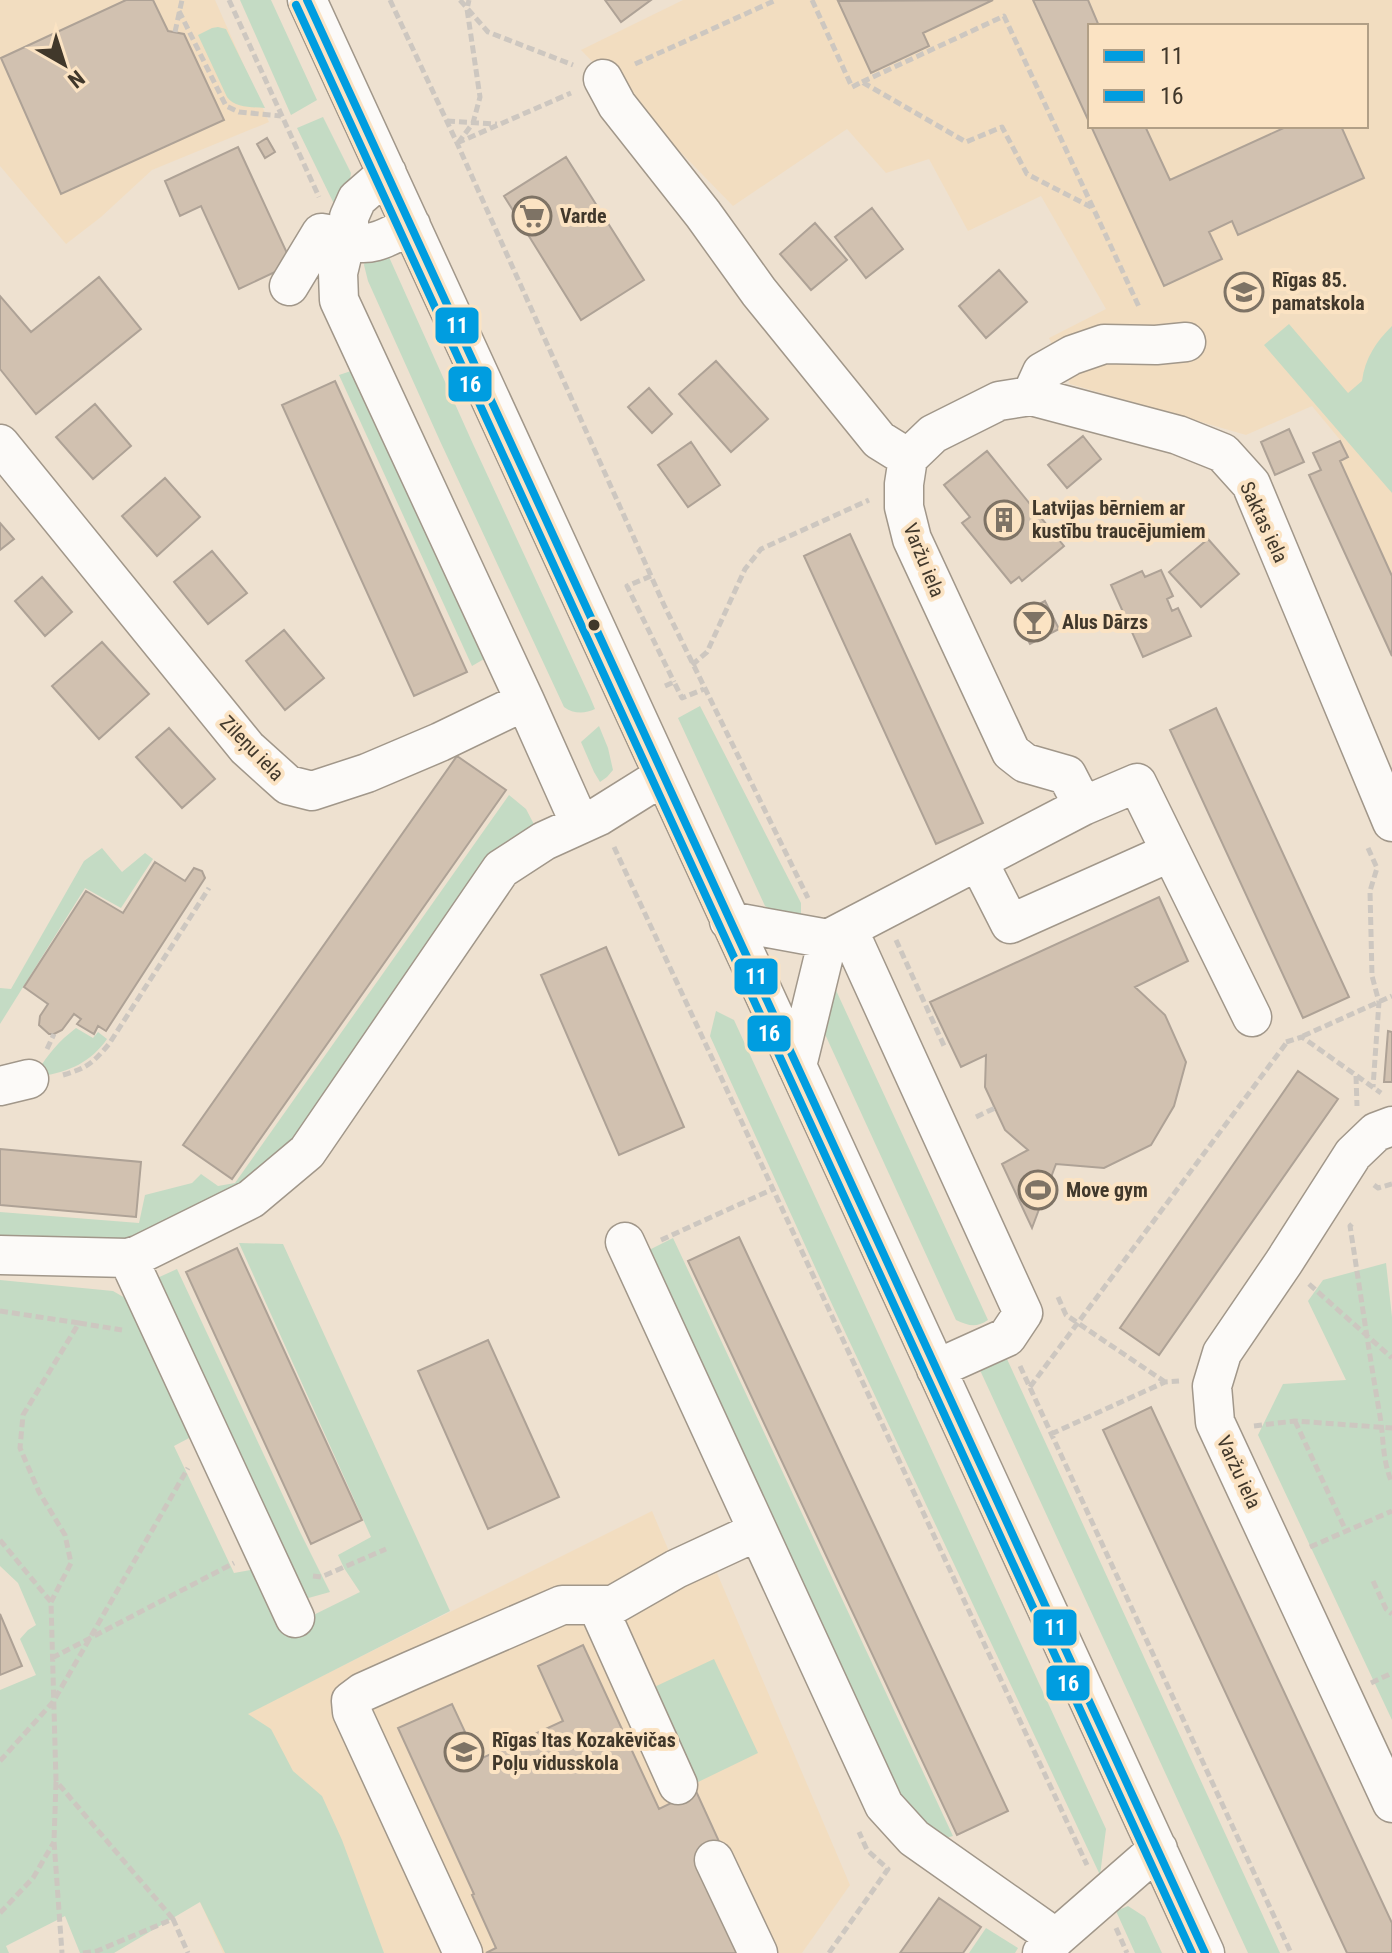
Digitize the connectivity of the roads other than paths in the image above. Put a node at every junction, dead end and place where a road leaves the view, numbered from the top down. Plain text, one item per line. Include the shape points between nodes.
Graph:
1 (307, 0) edge
2 (594, 83) road end
3 (387, 173) junction
4 (411, 225) junction
5 (342, 238) junction
6 (289, 286) dead end
7 (1171, 344) road end
8 (1031, 396) junction
9 (0, 444) edge
10 (906, 471) junction
11 (525, 701) junction
12 (663, 776) junction
13 (1083, 806) junction
14 (590, 820) junction
15 (1379, 833) edge
16 (1171, 852) junction
17 (978, 861) junction
18 (729, 921) junction
19 (838, 934) junction
20 (1252, 1017) road end
21 (797, 1066) junction
22 (1392, 1126) edge
23 (628, 1248) road end
24 (0, 1255) edge
25 (128, 1258) junction
26 (936, 1369) junction
27 (758, 1531) junction
28 (597, 1605) junction
29 (295, 1618) dead end
30 (678, 1785) dead end
31 (1392, 1803) edge
32 (1158, 1849) junction
33 (714, 1860) dead end
34 (1049, 1946) edge
35 (463, 1953) edge
36 (758, 1953) edge
37 (1205, 1953) edge

1 - 3 street
2 - 10 street via 617,105 759,292
3 - 4 street
3 - 5 street via 357,199
4 - 5 street via 376,243
4 - 12 street
5 - 6 street via 321,233
5 - 11 street via 339,300
7 - 8 street via 1104,344 1072,355 1042,372
8 - 10 street, Saktas iela via 999,401 933,434
8 - 15 street, Saktas iela via 1212,448 1251,484
9 - 11 street, Zileņu iela via 247,748 288,785 312,791 367,773
10 - 13 street, Varžu iela via 904,507 912,539 1011,752 1025,763 1067,775
11 - 14 street
12 - 14 street
12 - 18 street
13 - 16 street via 1137,783
13 - 17 street
14 - 25 street via 501,869 307,1152 251,1199
16 - 17 street via 1010,924
16 - 20 street
17 - 19 street
18 - 19 street
18 - 21 street
19 - 21 street
19 - 26 street via 1023,1313 1007,1337
21 - 26 street
22 - 31 street, Varžu iela via 1376,1132 1353,1154 1222,1353 1212,1386 1215,1422
23 - 27 street
24 - 25 street
25 - 29 street
26 - 32 street
27 - 28 street via 613,1605
27 - 34 street via 884,1805 914,1838
28 - 30 street
28 - 35 street via 562,1605 351,1701
32 - 34 street
32 - 37 street
33 - 36 street

